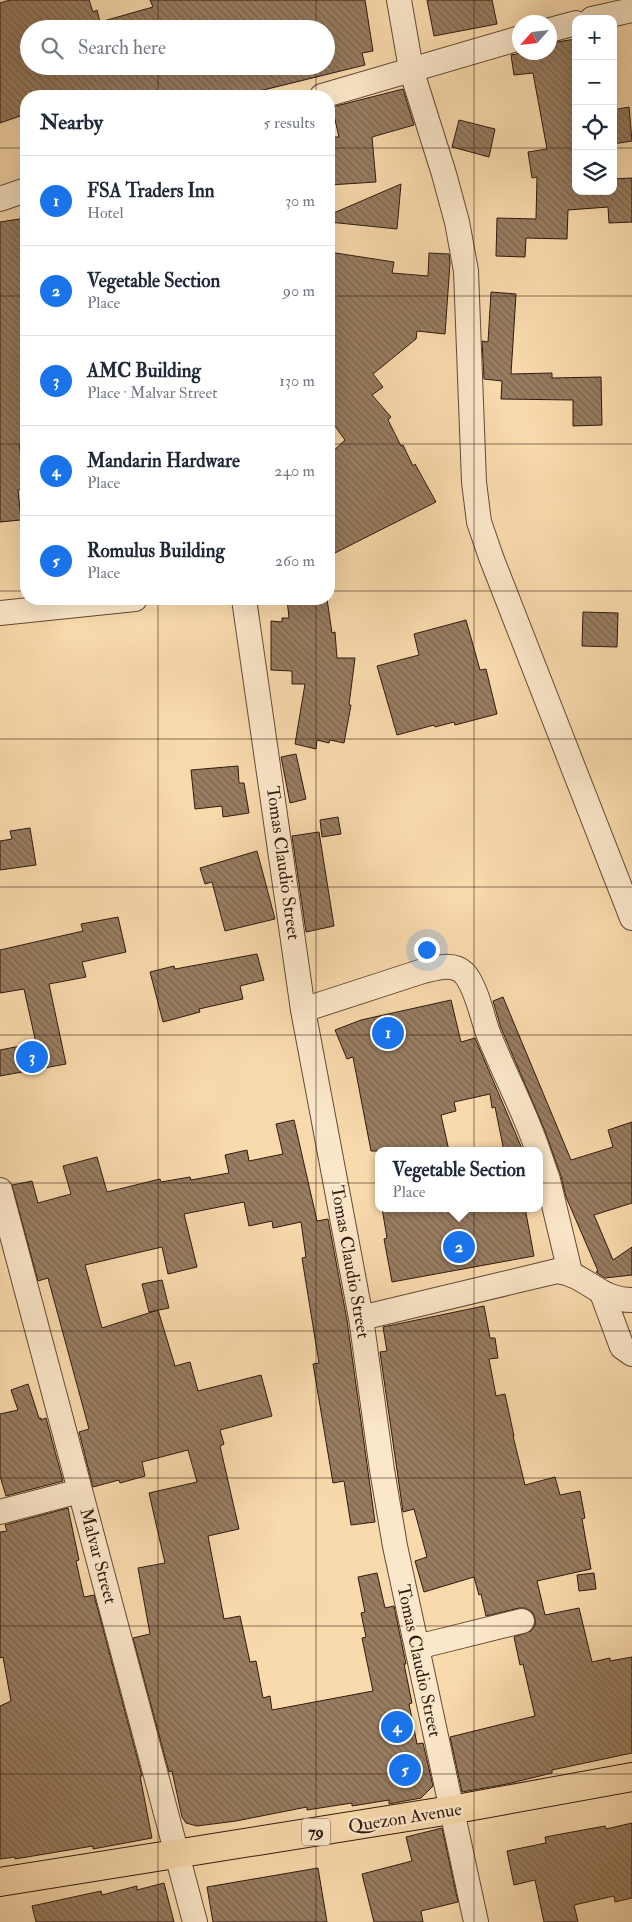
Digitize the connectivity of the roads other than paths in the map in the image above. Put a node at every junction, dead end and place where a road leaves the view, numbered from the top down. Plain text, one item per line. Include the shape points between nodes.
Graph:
1 (399, 0) edge
2 (632, 10) edge
3 (610, 15) edge
4 (572, 24) edge
5 (557, 28) edge
6 (512, 40) edge
7 (411, 69) junction
8 (335, 92) edge
9 (20, 192) edge
10 (0, 199) edge
11 (77, 605) edge
12 (245, 605) edge
13 (0, 613) edge
14 (632, 918) edge
15 (303, 1010) junction
16 (536, 1147) edge
17 (543, 1166) edge
18 (0, 1190) edge
19 (570, 1272) junction
20 (632, 1289) edge
21 (605, 1294) junction
22 (632, 1300) edge
23 (361, 1318) junction
24 (632, 1354) edge
25 (80, 1491) junction
26 (0, 1512) edge
27 (522, 1622) dead end
28 (416, 1647) junction
29 (632, 1776) edge
30 (451, 1810) junction
31 (177, 1855) junction
32 (0, 1882) edge
33 (195, 1922) edge
34 (476, 1922) edge

1 - 7 street
2 - 3 street
4 - 5 street
6 - 7 street
7 - 8 street
7 - 14 street via 444,174 466,271 474,482 479,522
9 - 10 street
11 - 13 street
12 - 15 street, Tomas Claudio Street
15 - 16 street via 423,971 441,967 463,972
15 - 23 street, Tomas Claudio Street
17 - 19 street
18 - 25 street, Malvar Street
19 - 21 street
19 - 23 street via 557,1270
20 - 21 street
21 - 22 street
21 - 24 street via 622,1347
23 - 28 street, Tomas Claudio Street via 382,1470
25 - 26 street
25 - 31 street, Malvar Street
27 - 28 street
28 - 30 street, Tomas Claudio Street
29 - 30 main road, Quezon Avenue / 79
30 - 31 main road, Quezon Avenue / 79
30 - 34 street, Tomas Claudio Street
31 - 32 main road, Quezon Avenue / 79
31 - 33 street, Malvar Street

